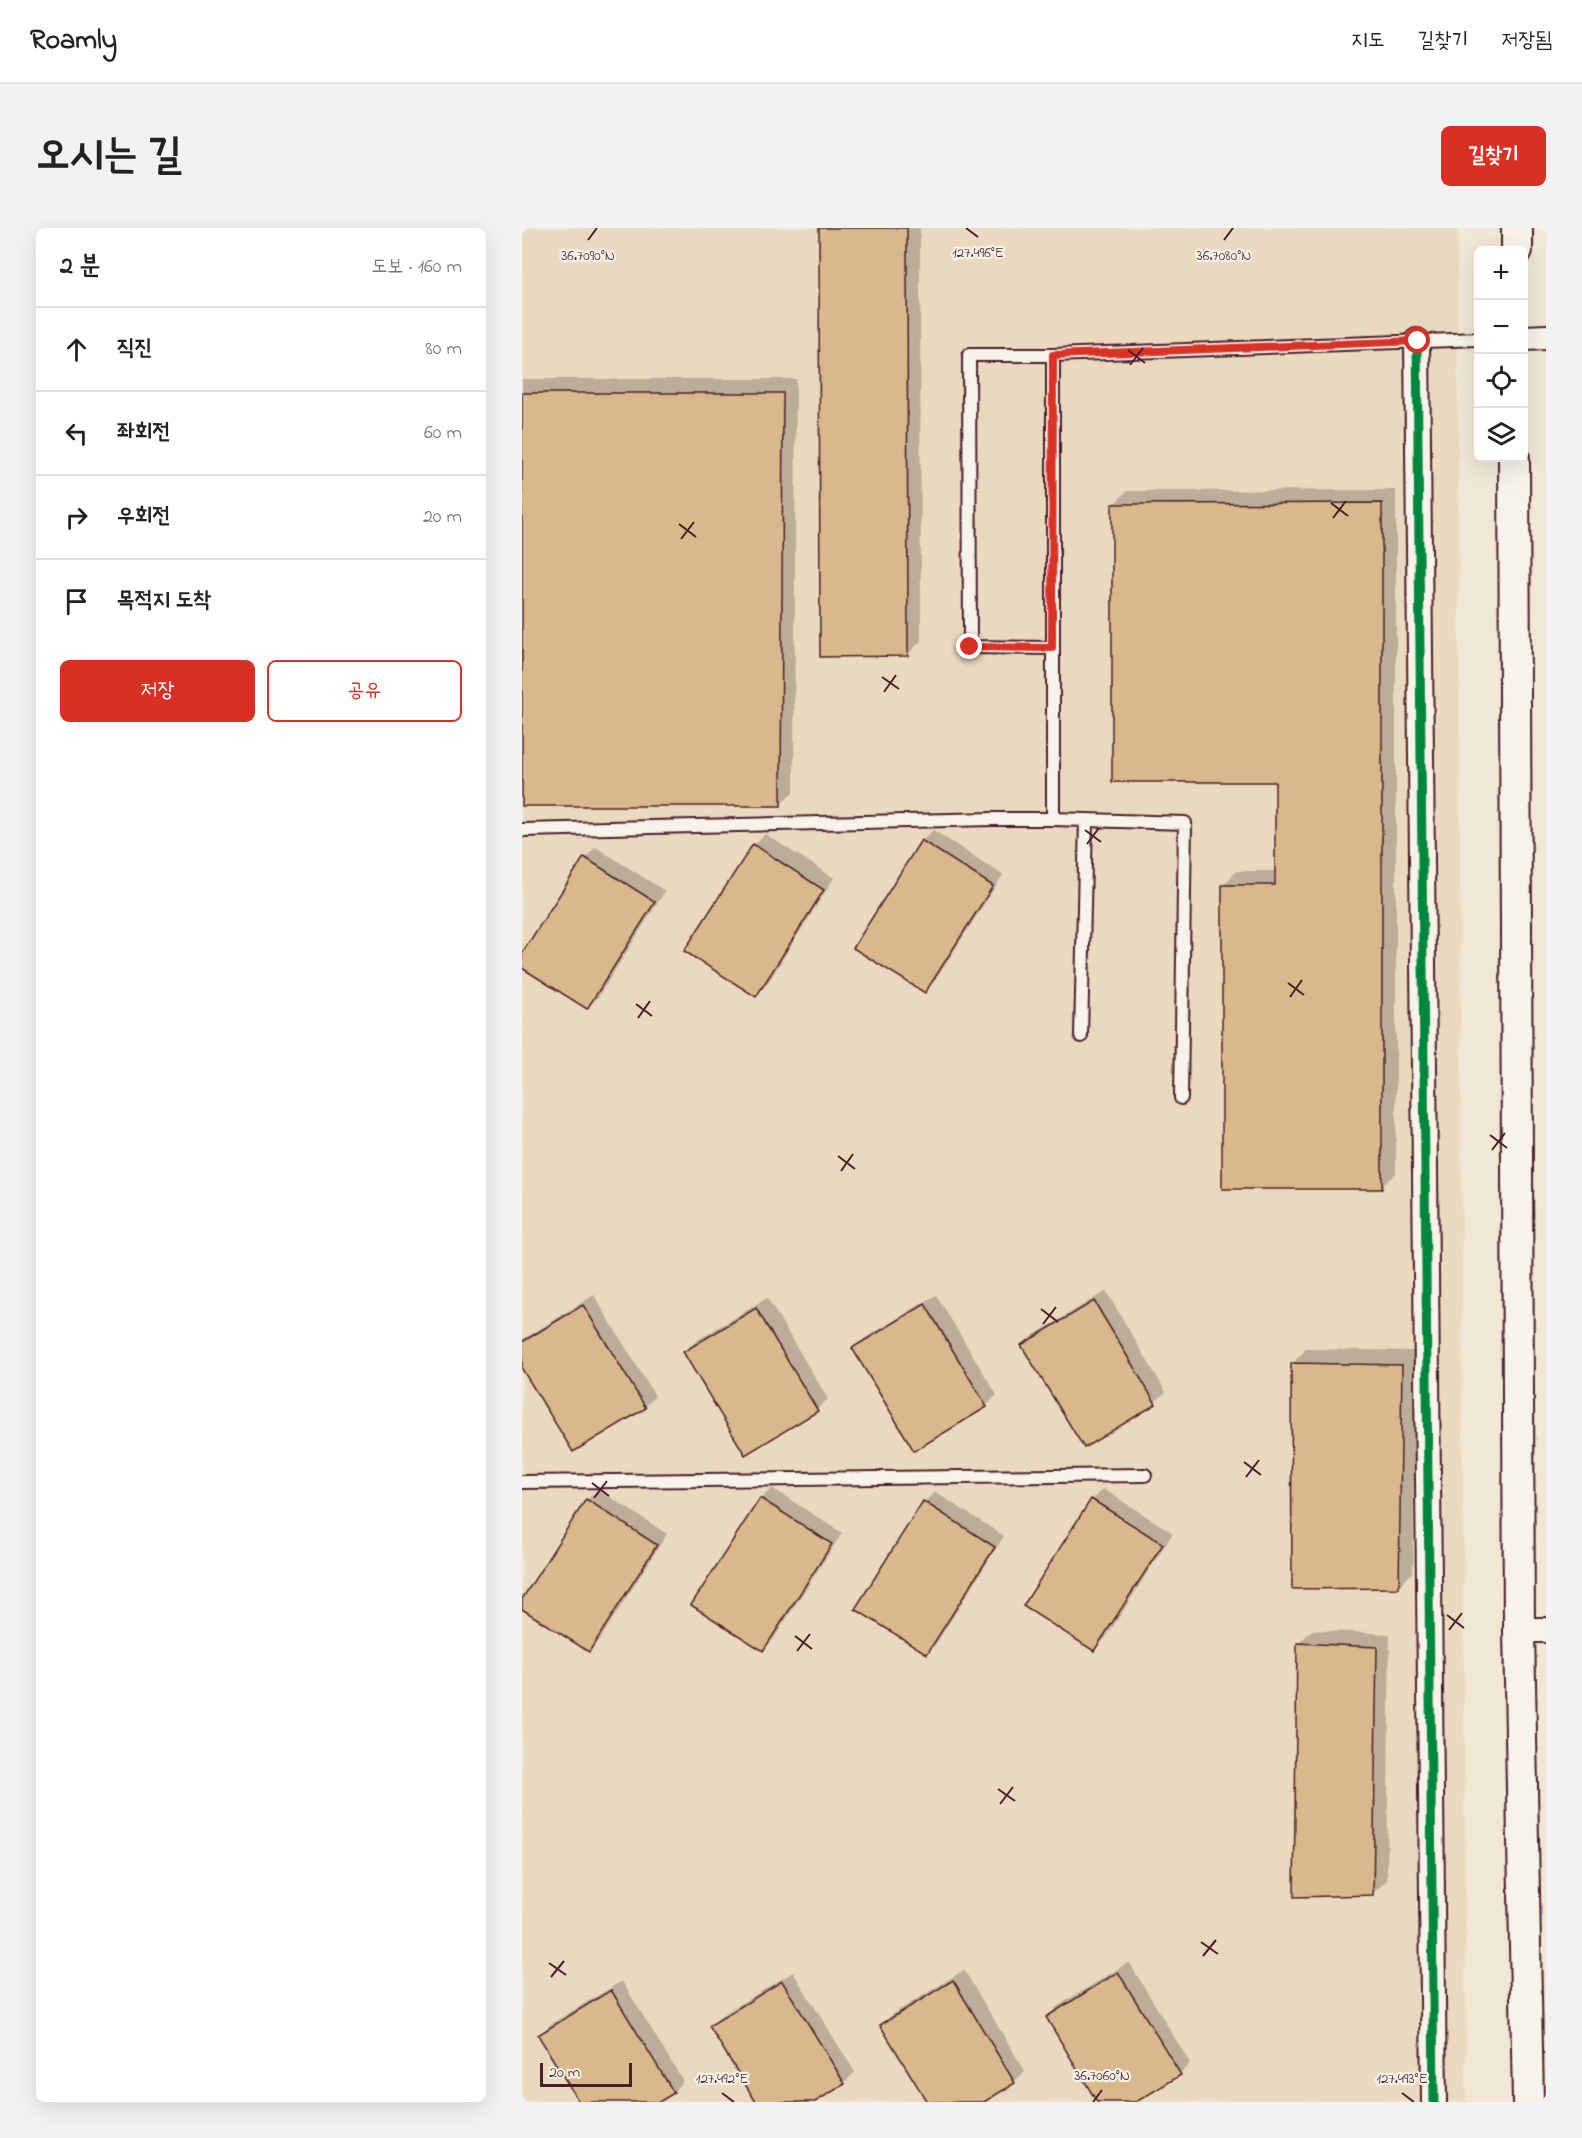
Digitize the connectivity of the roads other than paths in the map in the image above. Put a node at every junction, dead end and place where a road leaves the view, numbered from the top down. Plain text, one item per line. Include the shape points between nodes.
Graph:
1 (1517, 228) edge
2 (1517, 246) edge
3 (1546, 337) edge
4 (1528, 338) edge
5 (1474, 339) edge
6 (1418, 341) junction
7 (1053, 355) junction
8 (1514, 462) edge
9 (1052, 648) junction
10 (1053, 819) junction
11 (1086, 820) junction
12 (522, 830) edge
13 (1082, 1036) dead end
14 (1180, 1098) dead end
15 (1144, 1475) dead end
16 (522, 1482) edge
17 (1533, 1630) edge
18 (1434, 2102) edge
19 (1528, 2102) edge

1 - 2 street
3 - 4 street
5 - 6 lane
6 - 7 lane
6 - 18 street
7 - 9 lane
7 - 9 lane via 969,356 970,647
8 - 17 street
9 - 10 lane
10 - 11 lane
10 - 12 lane
11 - 13 lane
11 - 14 lane via 1185,823
15 - 16 lane
17 - 19 street

